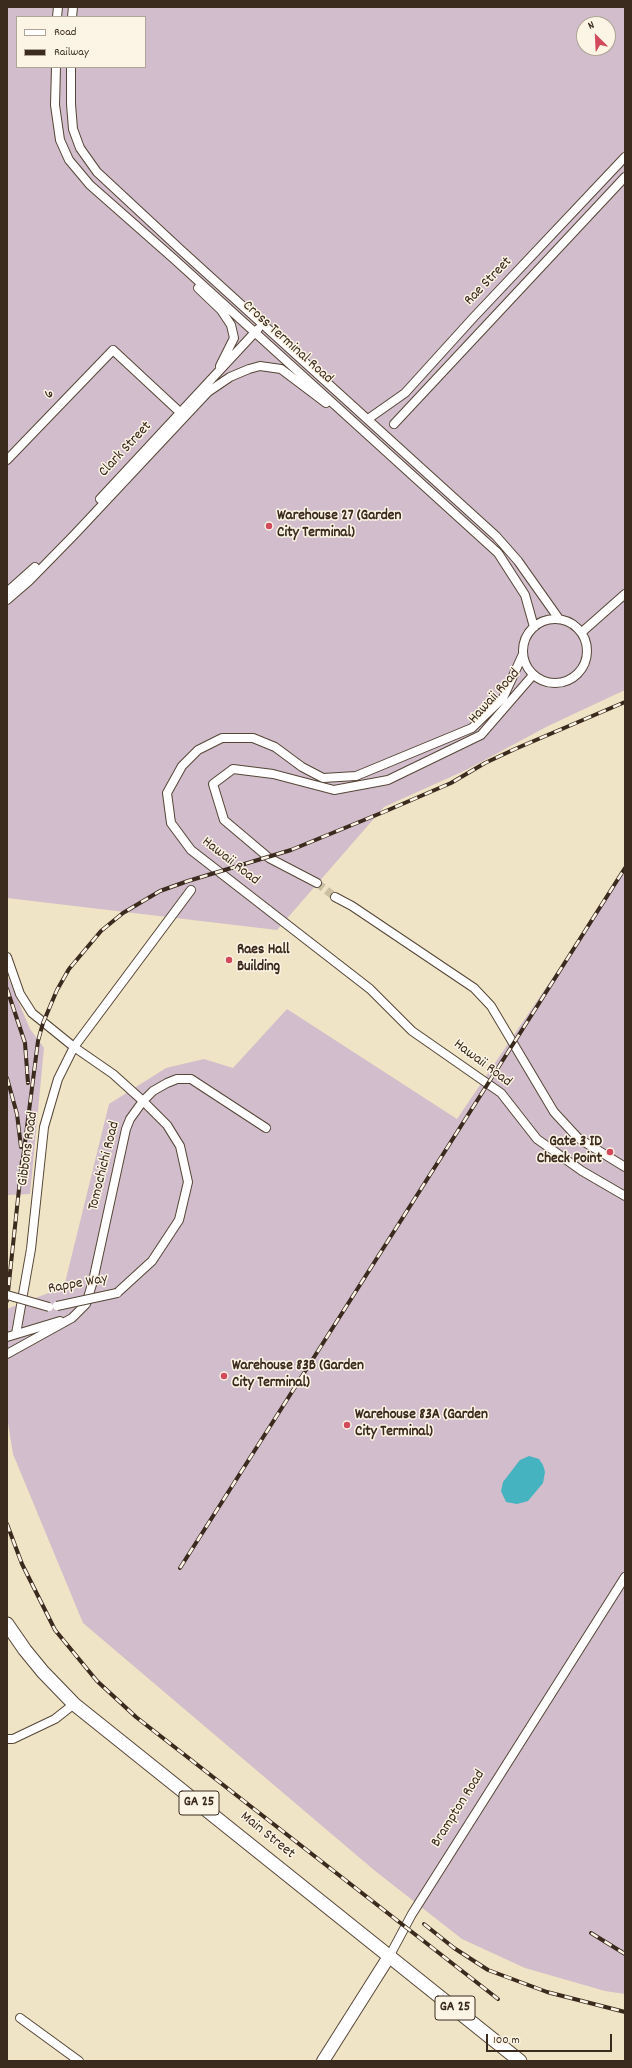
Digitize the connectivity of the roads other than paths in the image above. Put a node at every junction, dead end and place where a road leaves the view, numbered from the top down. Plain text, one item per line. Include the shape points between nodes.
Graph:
1 (56, 68) edge
2 (72, 68) edge
3 (625, 158) edge
4 (625, 177) edge
5 (184, 268) junction
6 (262, 324) junction
7 (255, 332) junction
8 (212, 380) junction
9 (182, 415) junction
10 (368, 419) junction
11 (394, 424) dead end
12 (357, 426) junction
13 (7, 460) edge
14 (7, 592) edge
15 (625, 594) edge
16 (7, 600) edge
17 (559, 619) junction
18 (534, 627) junction
19 (582, 632) junction
20 (523, 654) junction
21 (533, 675) junction
22 (317, 883) tunnel mouth
23 (191, 890) dead end
24 (335, 896) tunnel mouth
25 (7, 957) edge
26 (74, 1047) junction
27 (143, 1101) junction
28 (266, 1128) dead end
29 (625, 1168) edge
30 (625, 1196) edge
31 (7, 1295) edge
32 (72, 1318) junction
33 (16, 1334) junction
34 (7, 1337) edge
35 (7, 1354) edge
36 (625, 1577) edge
37 (7, 1624) edge
38 (74, 1704) junction
39 (7, 1739) edge
40 (390, 1955) junction
41 (20, 2018) dead end
42 (79, 2061) edge
43 (323, 2061) edge
44 (520, 2061) edge

1 - 5 street, Cross Terminal Road via 56,123 69,160 90,185
2 - 6 street, Cross Terminal Road via 73,129 80,148 97,172
3 - 10 street, Rae Street via 405,393
4 - 11 street, Rae Street
5 - 7 street, Cross Terminal Road
5 - 8 street via 190,281 221,310 231,325 234,338
6 - 7 street, Clark Street
6 - 10 street, Cross Terminal Road
7 - 8 street, Clark Street
7 - 12 street, Cross Terminal Road
8 - 9 street, Clark Street
9 - 12 street, Clark Street via 230,377 260,366 281,369
9 - 13 street, 6 via 114,350
9 - 14 street, Clark Street via 62,540
9 - 16 street, Clark Street via 40,570
10 - 17 street, Cross Terminal Road via 496,536 518,561
12 - 18 street, Cross Terminal Road via 498,553 525,595
15 - 19 street
17 - 18 street via 548,620
17 - 19 street via 576,626
18 - 20 street via 525,640
19 - 21 street via 588,652 583,668 573,679 552,684
20 - 21 street via 527,668
20 - 30 street, Hawaii Road via 503,698 472,728 356,776 323,778 274,747 253,738 222,738 198,750 182,766 167,793 171,823 191,850 370,989 412,1031 501,1093 537,1139
21 - 22 street, Hawaii Road via 481,735 388,780 334,790 273,774 233,769 213,784 224,820 269,858
23 - 26 street, Gibbons Road
24 - 29 street, Hawaii Road via 474,988 491,1006 554,1112 578,1138
25 - 26 street via 25,1004 39,1020
26 - 27 street via 113,1074
26 - 33 street, Gibbons Road via 58,1079 44,1127 31,1249
27 - 28 street, Tomochichi Road via 167,1083 177,1079 191,1079
27 - 31 street, Rappe Way, bridge via 167,1125 180,1146 188,1182 179,1220 152,1261 117,1293 53,1306
27 - 32 street, Tomochichi Road via 126,1129 90,1295 80,1312
32 - 33 street
32 - 35 street
33 - 34 street
36 - 40 street, Brampton Road via 412,1914
37 - 38 main road, Main Street / GA 25 via 43,1672
38 - 39 street via 56,1719 13,1739
38 - 40 main road, Main Street / GA 25
40 - 43 main road, Brampton Road
40 - 44 main road, Main Street / GA 25
41 - 42 street

